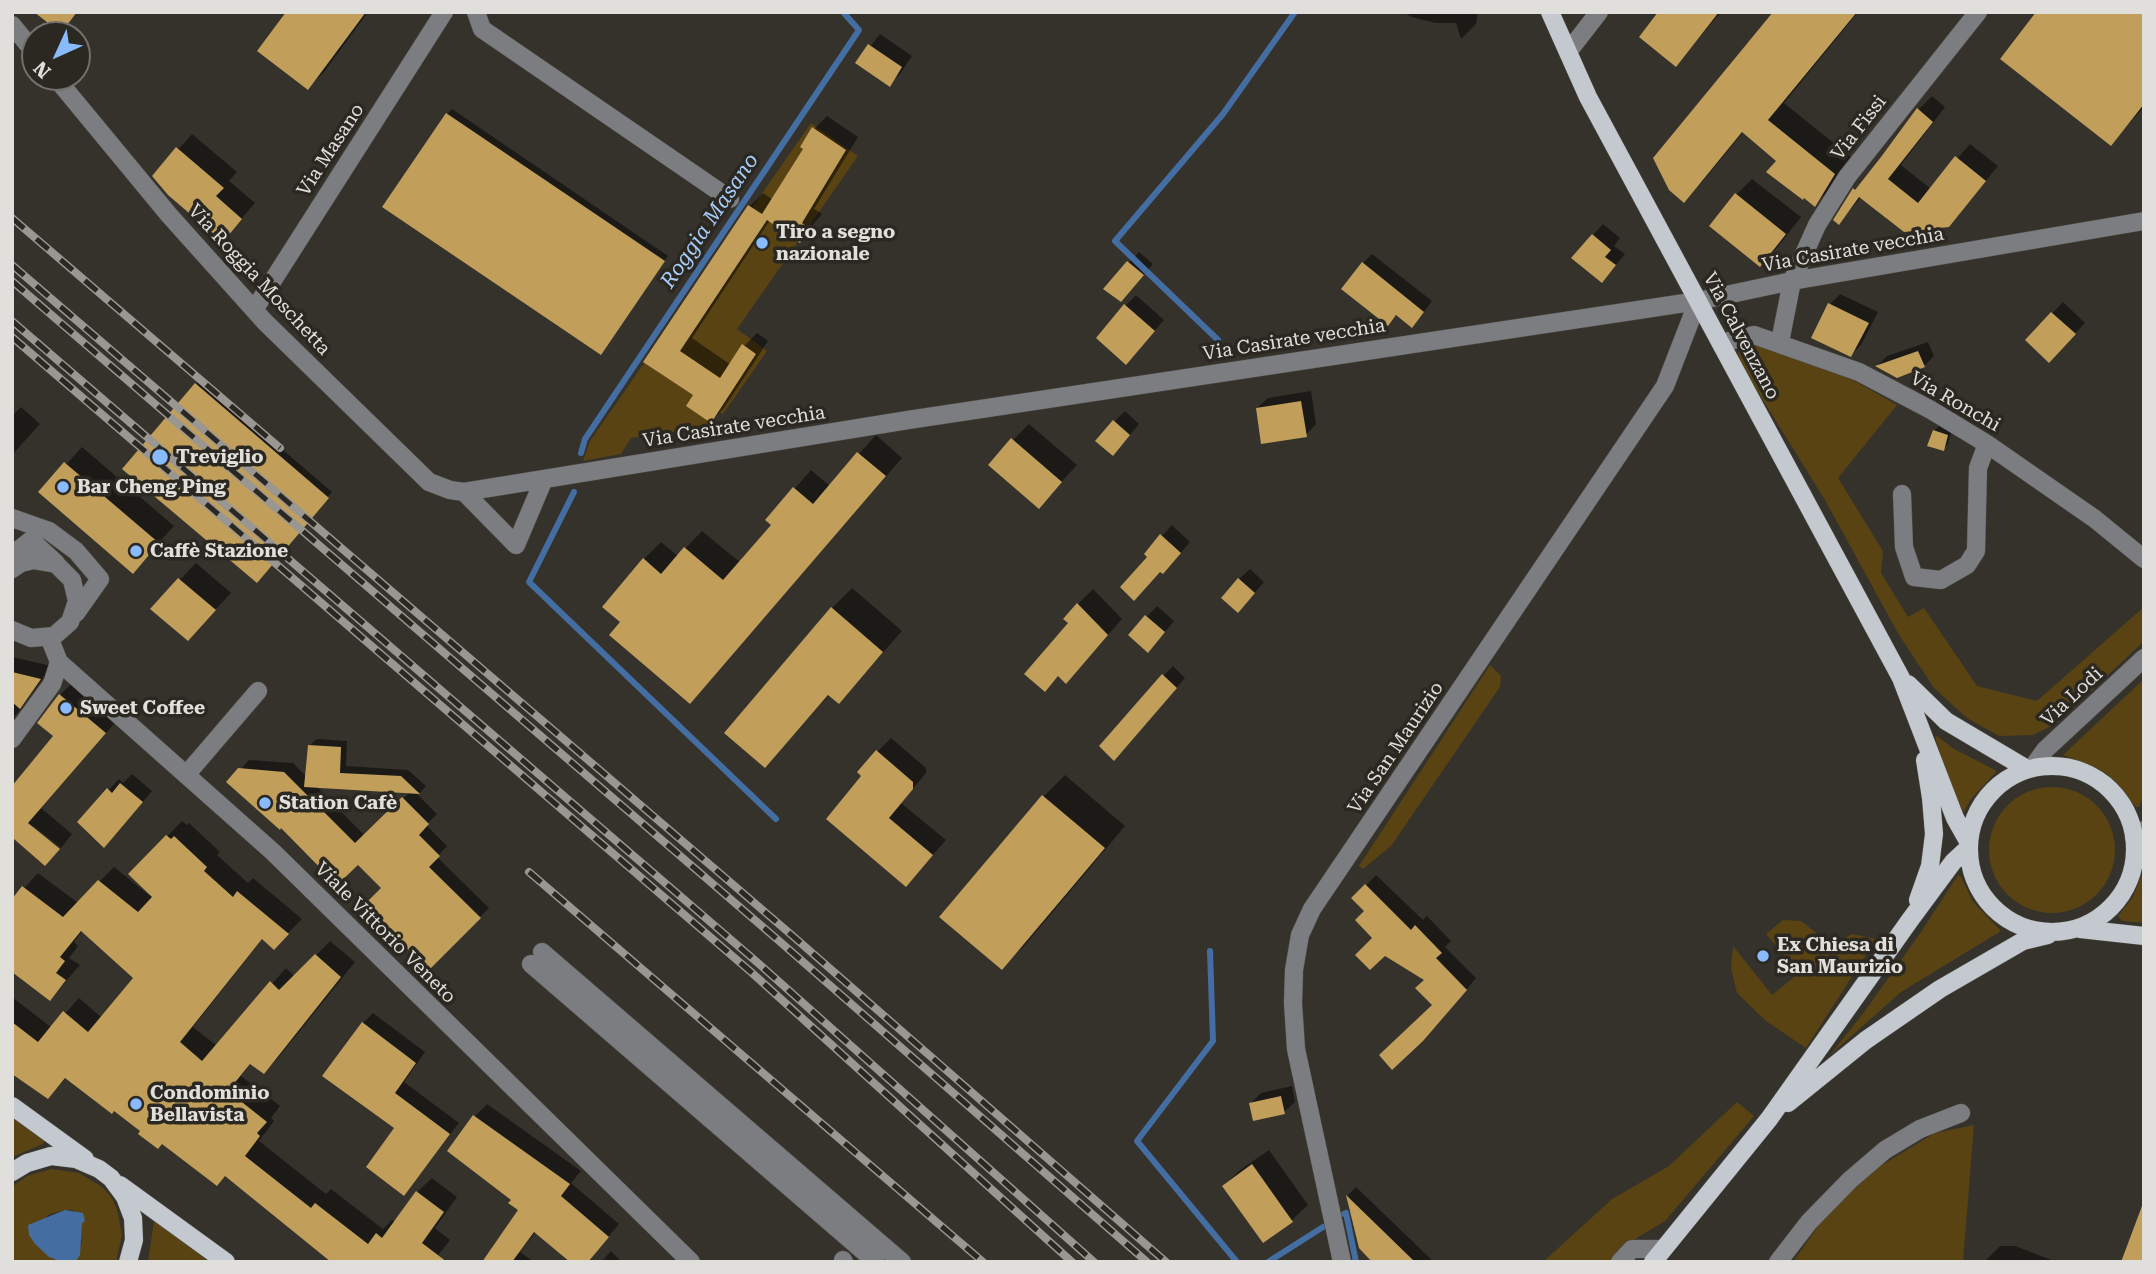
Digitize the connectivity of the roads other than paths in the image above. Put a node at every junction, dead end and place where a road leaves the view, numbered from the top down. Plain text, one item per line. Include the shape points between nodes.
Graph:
1 (444, 12) edge
2 (493, 12) edge
3 (1549, 12) edge
4 (1599, 12) edge
5 (1978, 12) edge
6 (479, 21) edge
7 (1568, 52) junction
8 (67, 91) edge
9 (730, 199) dead end
10 (2144, 221) edge
11 (1792, 281) junction
12 (1698, 301) junction
13 (254, 310) junction
14 (1721, 342) junction
15 (1780, 342) junction
16 (1987, 444) junction
17 (544, 479) junction
18 (457, 491) junction
19 (1902, 495) dead end
20 (12, 519) edge
21 (12, 555) edge
22 (2144, 559) edge
23 (61, 568) junction
24 (12, 569) edge
25 (71, 622) junction
26 (13, 631) edge
27 (49, 638) junction
28 (2144, 658) edge
29 (58, 662) junction
30 (1902, 678) junction
31 (258, 691) dead end
32 (1919, 722) junction
33 (12, 738) edge
34 (2029, 769) junction
35 (186, 775) junction
36 (2139, 841) edge
37 (1968, 845) junction
38 (1910, 920) junction
39 (2069, 930) junction
40 (2144, 936) edge
41 (12, 1106) edge
42 (1961, 1113) dead end
43 (1769, 1119) junction
44 (12, 1172) edge
45 (105, 1174) junction
46 (1658, 1256) edge
47 (128, 1262) edge
48 (226, 1262) edge
49 (691, 1262) edge
50 (876, 1262) edge
51 (902, 1262) edge
52 (1342, 1262) edge
53 (1620, 1262) edge
54 (1778, 1262) edge

1 - 13 street, Via Masano
2 - 6 street
3 - 7 main road, Via Calvenzano
4 - 7 street
5 - 11 street, Via Fissi via 1847,177 1817,225
6 - 9 street
7 - 12 main road, Via Calvenzano
8 - 13 street, Via Roggia Moschetta
10 - 11 street, Via Casirate vecchia
11 - 12 street, Via Casirate vecchia
11 - 15 street, Via Fissi
12 - 14 main road, Via Calvenzano
12 - 17 street, Via Casirate vecchia
12 - 52 street, Via San Maurizio via 1665,386 1312,909 1300,935 1294,970 1296,1049
13 - 18 street, Via Roggia Moschetta via 429,482
14 - 15 street, Via Ronchi via 1754,335
14 - 30 main road, Via Calvenzano
15 - 16 street, Via Ronchi via 1858,372
16 - 19 street via 1978,468 1976,551 1967,565 1941,580 1914,577 1904,547
16 - 22 street, Via Ronchi
17 - 18 street, Via Casirate vecchia
17 - 18 street, Via Roggia Moschetta via 516,545
20 - 25 street via 49,531 76,551 100,579
21 - 23 street via 31,540
23 - 24 street via 33,560
23 - 25 street via 76,590
25 - 27 street
26 - 27 street
27 - 29 street, Viale Vittorio Veneto
28 - 34 street, Via Lodi
29 - 33 street via 52,684
29 - 35 street, Viale Vittorio Veneto
30 - 32 main road, Via Calvenzano
30 - 34 main road, Via Calvenzano via 1946,721
31 - 35 street
32 - 37 main road, Via Calvenzano
32 - 38 main road via 1934,834 1930,866
34 - 36 main road via 2069,768 2103,784 2127,814
34 - 37 main road via 2009,777 1981,804
35 - 49 street, Viale Vittorio Veneto via 273,852
36 - 39 main road via 2131,875 2119,898 2100,917
37 - 38 main road
37 - 39 main road via 1978,889 1996,911 2020,926 2048,933
38 - 43 main road
39 - 40 main road
39 - 43 main road via 2023,941 1940,989 1866,1040
41 - 45 main road
42 - 54 street via 1920,1129 1885,1150 1817,1213
43 - 46 main road
44 - 45 main road via 51,1156 76,1159
45 - 47 main road via 125,1196 132,1218 134,1240
45 - 48 main road
46 - 53 street via 1632,1249
50 - 51 street via 537,958

